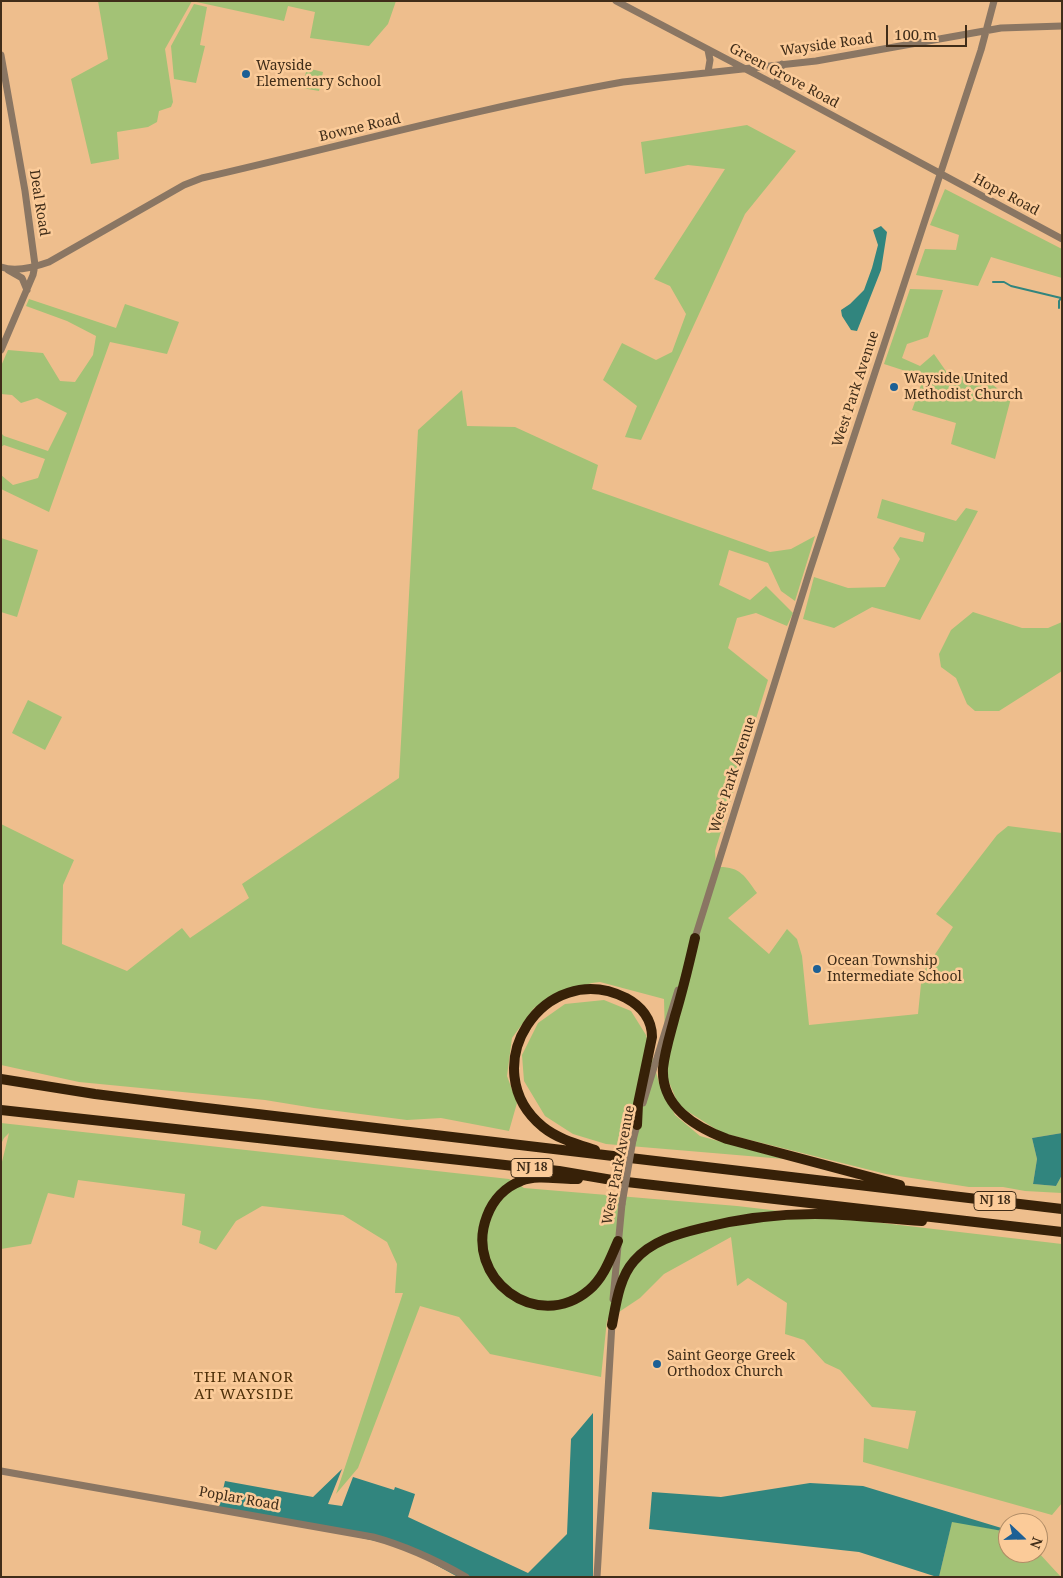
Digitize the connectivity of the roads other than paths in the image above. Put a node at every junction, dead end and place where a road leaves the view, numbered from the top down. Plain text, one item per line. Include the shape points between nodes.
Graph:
1 (616, 1) edge
2 (994, 1) edge
3 (1062, 26) edge
4 (987, 30) junction
5 (708, 50) junction
6 (1, 55) edge
7 (782, 64) junction
8 (744, 68) junction
9 (708, 72) junction
10 (776, 85) junction
11 (939, 174) junction
12 (1062, 239) edge
13 (35, 265) junction
14 (4, 268) edge
15 (27, 290) junction
16 (1, 350) edge
17 (695, 938) junction
18 (1, 1079) edge
19 (1, 1110) edge
20 (637, 1125) junction
21 (610, 1155) junction
22 (603, 1179) junction
23 (927, 1193) junction
24 (1062, 1209) edge
25 (1019, 1227) junction
26 (1062, 1232) edge
27 (618, 1241) junction
28 (612, 1325) junction
29 (1, 1470) edge
30 (466, 1577) edge
31 (597, 1577) edge

1 - 5 street, Green Grove Road
2 - 4 street, West Park Avenue
3 - 4 street, Wayside Road
4 - 7 street, Wayside Road via 847,56
4 - 11 street, West Park Avenue
5 - 8 street, Green Grove Road
5 - 9 street
6 - 13 street, Deal Road
7 - 8 street, Wayside Road
7 - 10 street
8 - 9 street, Bowne Road
8 - 10 street, Green Grove Road
9 - 13 street, Bowne Road via 594,87 202,178 184,185 49,262
10 - 11 street, Green Grove Road
11 - 12 street, Hope Road
11 - 17 street, West Park Avenue
13 - 14 street, Bowne Road
13 - 15 street, Deal Road
14 - 15 street via 22,278
15 - 16 street, Deal Road
17 - 20 street, West Park Avenue
17 - 23 highway via 663,1067 667,1090 680,1112 700,1128 727,1139
18 - 21 highway, NJ 18 via 198,1107
19 - 22 highway, NJ 18 via 487,1163
20 - 21 highway via 638,1104 652,1037 645,1013 628,999 600,990 572,992 547,1004 525,1028 516,1050 515,1075 522,1101 535,1119 553,1134
20 - 27 street, West Park Avenue, bridge
21 - 23 highway, NJ 18
22 - 25 highway, NJ 18
22 - 27 highway via 533,1178 510,1187 497,1199 485,1222 484,1255 495,1279 511,1294 535,1304 556,1304 576,1299 590,1289 606,1269
23 - 24 highway, NJ 18
25 - 26 highway, NJ 18
25 - 28 highway via 813,1214 709,1226 660,1242 639,1256 622,1282
27 - 28 street, West Park Avenue
28 - 31 street, West Park Avenue
29 - 30 street, Poplar Road via 373,1537 403,1545

